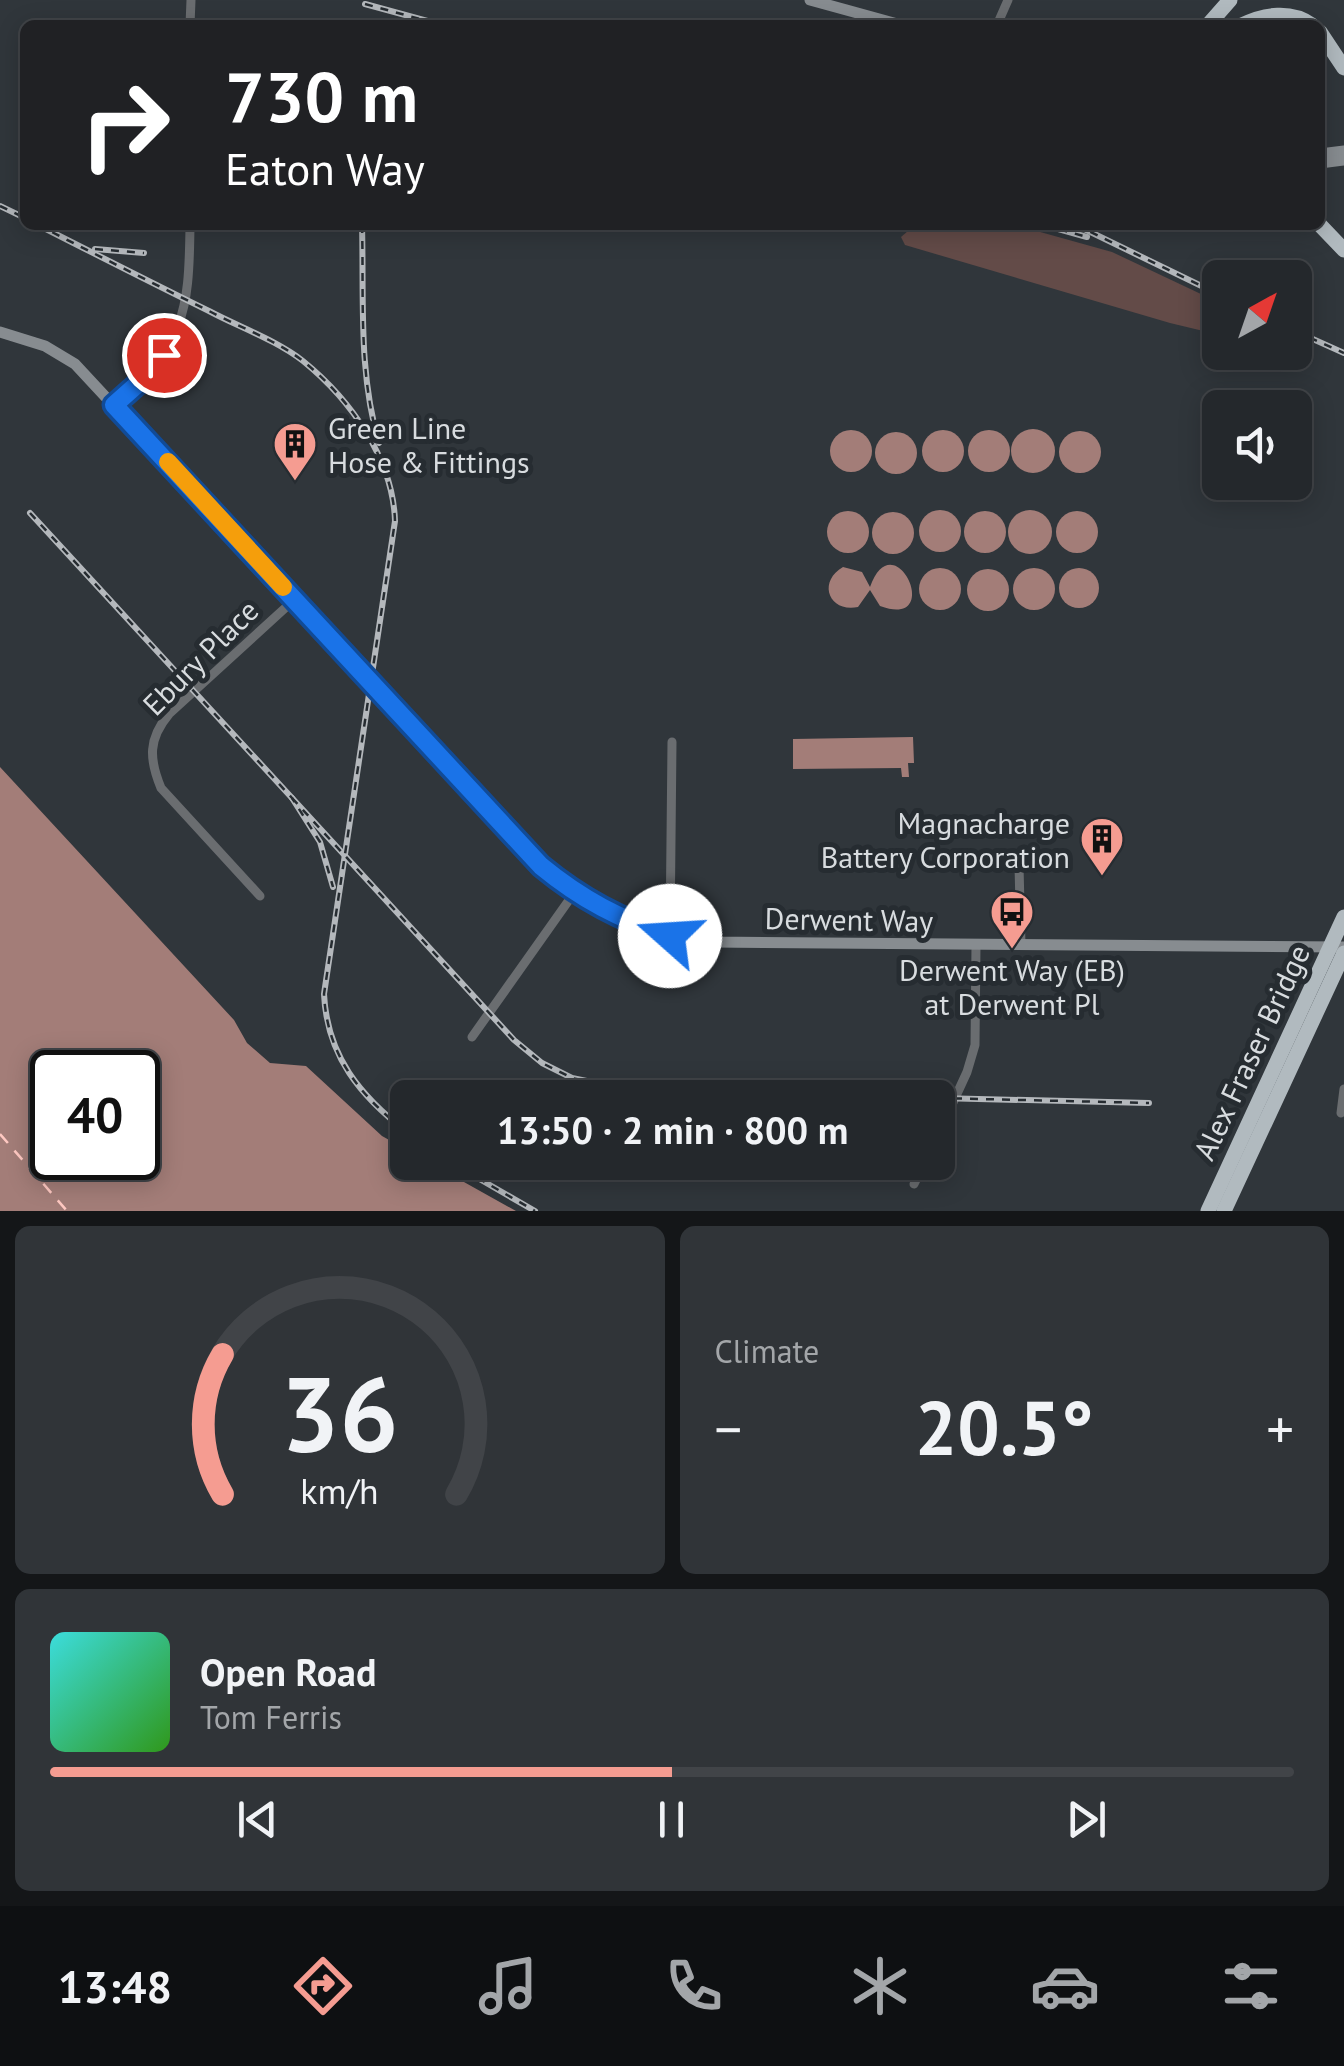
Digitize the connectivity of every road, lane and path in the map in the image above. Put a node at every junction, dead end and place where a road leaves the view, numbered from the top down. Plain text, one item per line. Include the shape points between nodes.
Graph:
1 (810, 0) edge
2 (1230, 0) edge
3 (884, 20) edge
4 (1212, 20) edge
5 (1254, 20) edge
6 (1306, 20) edge
7 (1325, 40) edge
8 (1344, 68) edge
9 (190, 230) edge
10 (1324, 230) edge
11 (1344, 250) edge
12 (0, 332) edge
13 (114, 405) junction
14 (295, 599) junction
15 (672, 742) dead end
16 (1018, 866) dead end
17 (574, 894) junction
18 (260, 896) dead end
19 (1344, 916) edge
20 (670, 936) junction
21 (976, 945) junction
22 (1021, 945) junction
23 (1344, 950) edge
24 (472, 1037) dead end
25 (1344, 1089) edge
26 (955, 1100) edge
27 (1341, 1113) dead end
28 (916, 1180) edge
29 (914, 1184) dead end
30 (1208, 1211) edge
31 (1224, 1211) edge

1 - 3 street
2 - 4 highway
5 - 6 highway
7 - 8 highway
9 - 13 street via 187,300 177,334 150,373
10 - 11 highway
12 - 13 street, Derwent Way via 75,364
13 - 14 street, Derwent Way
14 - 17 street, Derwent Way
14 - 18 street, Ebury Place via 170,714 151,746 162,788
15 - 20 street
16 - 22 street
17 - 20 street, Derwent Way
17 - 24 street
19 - 30 highway, Alex Fraser Bridge, bridge
20 - 21 street, Derwent Way
21 - 22 street, Derwent Way
21 - 26 street via 975,1046
22 - 23 street, Derwent Way
23 - 31 highway, Alex Fraser Bridge
25 - 27 street
28 - 29 street

